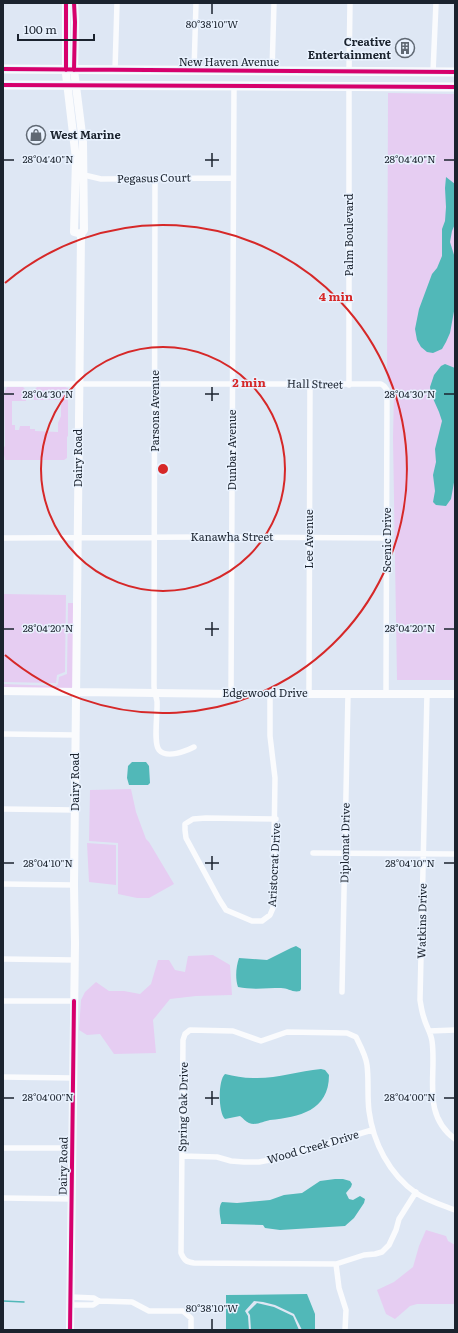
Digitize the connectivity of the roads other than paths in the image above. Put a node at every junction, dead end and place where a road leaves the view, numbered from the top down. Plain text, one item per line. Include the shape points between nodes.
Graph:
1 (66, 3) edge
2 (74, 3) edge
3 (117, 3) edge
4 (196, 3) edge
5 (274, 3) edge
6 (350, 3) edge
7 (436, 3) edge
8 (3, 70) edge
9 (70, 70) junction
10 (116, 70) junction
11 (194, 71) junction
12 (256, 71) junction
13 (272, 71) junction
14 (348, 71) junction
15 (368, 72) junction
16 (433, 72) junction
17 (455, 72) edge
18 (3, 84) edge
19 (72, 85) junction
20 (168, 86) junction
21 (234, 86) junction
22 (326, 86) junction
23 (348, 86) junction
24 (414, 87) junction
25 (455, 87) edge
26 (75, 172) junction
27 (84, 175) junction
28 (155, 178) junction
29 (234, 178) junction
30 (81, 234) junction
31 (3, 384) edge
32 (78, 384) junction
33 (155, 384) junction
34 (232, 384) junction
35 (310, 384) junction
36 (349, 385) junction
37 (384, 386) joint
38 (77, 536) junction
39 (154, 536) junction
40 (232, 537) junction
41 (309, 537) junction
42 (3, 538) edge
43 (387, 538) junction
44 (3, 691) edge
45 (76, 692) junction
46 (155, 693) junction
47 (231, 694) junction
48 (270, 694) junction
49 (309, 694) junction
50 (348, 694) junction
51 (386, 694) junction
52 (427, 694) junction
53 (455, 694) edge
54 (3, 734) edge
55 (75, 735) junction
56 (194, 747) dead end
57 (3, 809) edge
58 (75, 810) junction
59 (276, 819) junction
60 (313, 853) dead end
61 (345, 853) junction
62 (424, 853) junction
63 (455, 854) edge
64 (3, 884) edge
65 (74, 885) junction
66 (3, 959) edge
67 (74, 960) junction
68 (342, 992) dead end
69 (3, 1001) edge
70 (74, 1002) junction
71 (455, 1030) edge
72 (430, 1031) junction
73 (3, 1077) edge
74 (73, 1078) junction
75 (372, 1130) junction
76 (455, 1139) edge
77 (3, 1148) edge
78 (72, 1148) junction
79 (182, 1156) junction
80 (416, 1192) junction
81 (3, 1198) edge
82 (72, 1199) junction
83 (455, 1210) edge
84 (336, 1264) junction
85 (71, 1301) junction
86 (70, 1330) edge
87 (191, 1330) edge
88 (346, 1330) edge

1 - 9 street, Dairy Road
2 - 9 street, Dairy Road via 75,22
3 - 10 street
4 - 11 street
5 - 13 street
6 - 14 street
7 - 16 street
8 - 9 main road, New Haven Avenue
9 - 10 main road, New Haven Avenue
9 - 19 street, Dairy Road
10 - 11 main road, New Haven Avenue
11 - 12 main road, New Haven Avenue
11 - 20 main road via 184,81
12 - 13 main road, New Haven Avenue
12 - 21 main road via 242,77
13 - 14 main road, New Haven Avenue
14 - 15 main road, New Haven Avenue
14 - 22 main road via 346,77
15 - 16 main road, New Haven Avenue
15 - 23 main road via 356,77
16 - 17 main road, New Haven Avenue
16 - 24 main road via 426,81
18 - 19 main road
19 - 20 main road
19 - 26 street, Dairy Road
19 - 27 street, Dairy Road via 83,142
20 - 21 main road
21 - 22 main road
21 - 29 street, Dunbar Avenue
22 - 23 main road
23 - 24 main road
23 - 36 street, Palm Boulevard
24 - 25 main road
26 - 27 street, Pegasus Court
26 - 30 street, Dairy Road via 74,232
27 - 28 street, Pegasus Court via 101,179
27 - 30 street, Dairy Road via 84,230
28 - 29 street, Pegasus Court
28 - 33 street, Parsons Avenue
29 - 34 street, Dunbar Avenue
30 - 32 street, Dairy Road
31 - 32 street, Hall Street
32 - 33 street, Hall Street
32 - 38 street, Dairy Road
33 - 34 street, Hall Street
33 - 39 street, Parsons Avenue
34 - 35 street, Hall Street
34 - 40 street, Dunbar Avenue
35 - 36 street, Hall Street
35 - 41 street, Lee Avenue
36 - 37 street, Hall Street
37 - 43 street, Scenic Drive via 387,390
38 - 39 street, Kanawha Street
38 - 42 street, Kanawha Street
38 - 45 street, Dairy Road
39 - 40 street, Kanawha Street
39 - 46 street, Parsons Avenue
40 - 41 street, Kanawha Street
40 - 47 street, Dunbar Avenue
41 - 43 street, Kanawha Street
41 - 49 street, Lee Avenue
43 - 51 street, Scenic Drive
44 - 45 street, Edgewood Drive
45 - 46 street, Edgewood Drive
45 - 55 street, Dairy Road
46 - 47 street, Edgewood Drive
46 - 56 street, Parsons Avenue via 159,750 171,754
47 - 48 street, Edgewood Drive
48 - 49 street, Edgewood Drive
48 - 59 street, Aristocrat Drive via 270,736
49 - 50 street, Edgewood Drive
50 - 51 street, Edgewood Drive
50 - 61 street, Diplomat Drive
51 - 52 street, Edgewood Drive
52 - 53 street, Edgewood Drive
52 - 62 street, Watkins Drive
54 - 55 street
55 - 58 street, Dairy Road
57 - 58 street
58 - 65 street, Dairy Road
59 - 59 street, Aristocrat Drive via 206,818 193,819 185,824 186,838 226,910 252,921 262,921 273,908
60 - 61 street
61 - 62 street
61 - 68 street, Diplomat Drive
62 - 63 street
62 - 72 street, Watkins Drive via 420,1000 423,1017
64 - 65 street
65 - 67 street, Dairy Road
66 - 67 street
67 - 70 street, Dairy Road
69 - 70 street
70 - 74 street, Dairy Road
71 - 72 street
72 - 76 street, Watkins Drive via 433,1102 439,1122
73 - 74 street
74 - 78 street, Dairy Road
75 - 79 street, Wood Creek Drive via 259,1162
75 - 79 street, Spring Oak Drive via 367,1064 356,1037 347,1033 287,1032 261,1041 233,1031 190,1030 183,1040
75 - 80 street, Spring Oak Drive via 390,1166
77 - 78 street
78 - 82 street, Dairy Road
79 - 84 street, Spring Oak Drive via 181,1253 188,1262
80 - 83 street, Spring Oak Drive via 432,1202
80 - 84 street, Spring Oak Drive via 399,1219 389,1245 382,1252
81 - 82 street
82 - 85 street, Dairy Road
84 - 88 street via 339,1288 346,1310
85 - 86 street, Dairy Road
85 - 87 street via 94,1298 99,1301 132,1302 148,1311 183,1312 191,1318

